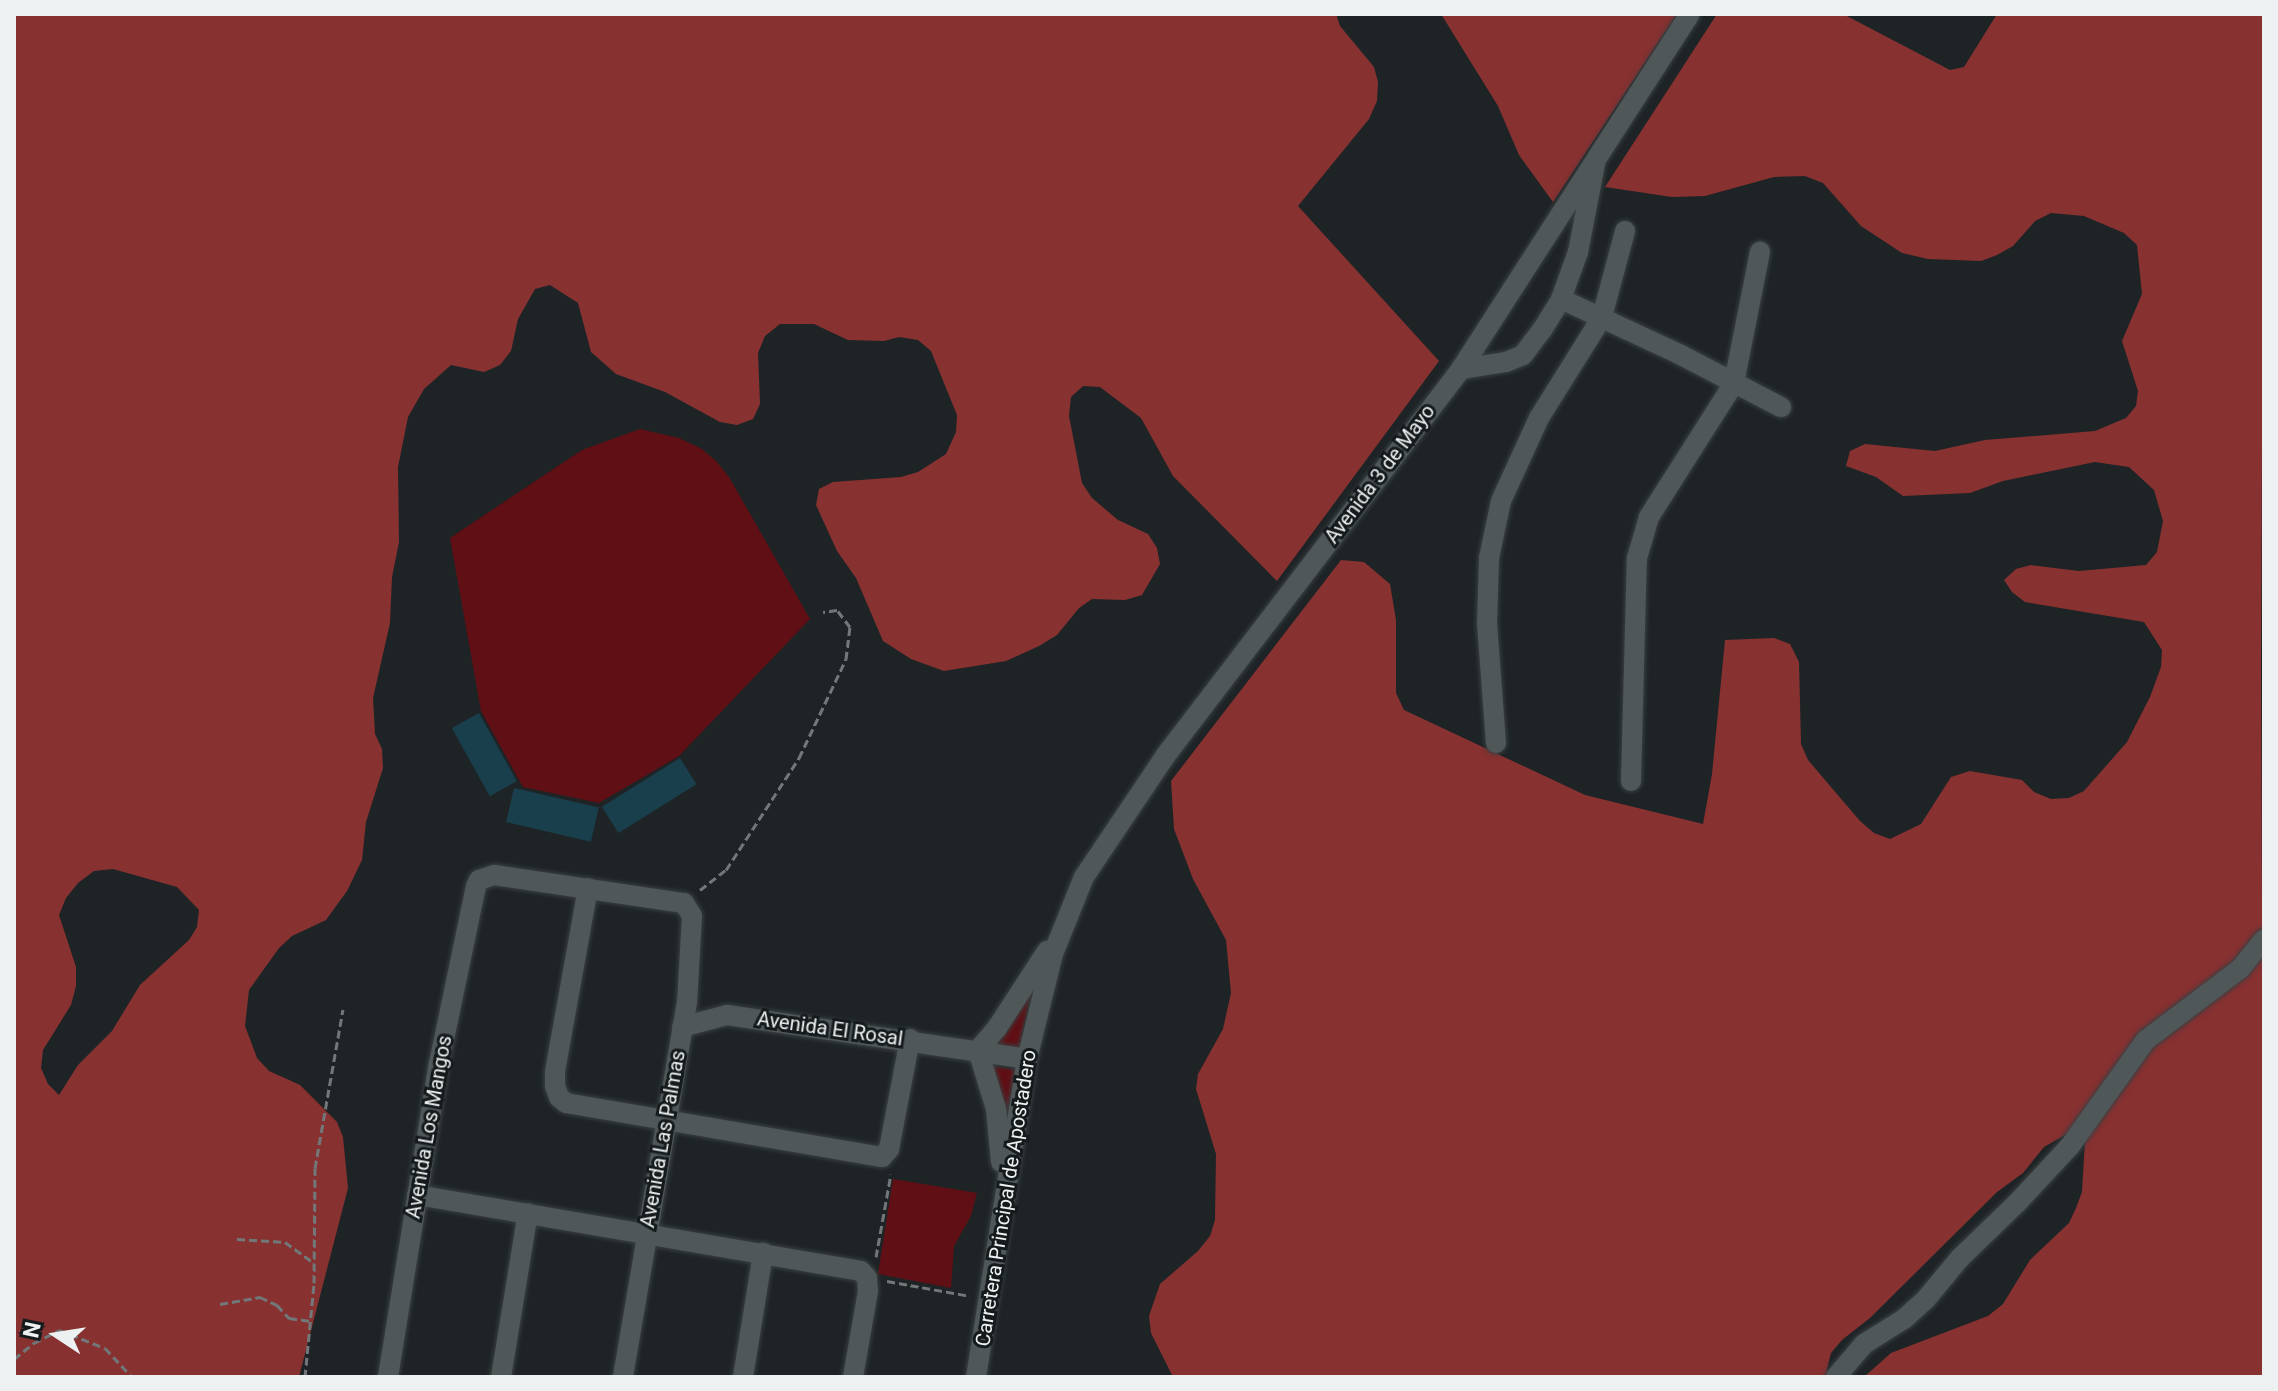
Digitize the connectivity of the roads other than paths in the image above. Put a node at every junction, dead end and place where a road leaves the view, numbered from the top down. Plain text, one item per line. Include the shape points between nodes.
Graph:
1 (1690, 14) edge
2 (1596, 156) junction
3 (1625, 231) dead end
4 (1760, 252) dead end
5 (1561, 299) junction
6 (1602, 317) junction
7 (1461, 369) junction
8 (1734, 383) junction
9 (1781, 407) dead end
10 (1496, 743) dead end
11 (1631, 781) dead end
12 (588, 888) junction
13 (1062, 928) junction
14 (2264, 939) edge
15 (682, 1027) junction
16 (910, 1039) junction
17 (978, 1050) junction
18 (1027, 1059) junction
19 (666, 1119) junction
20 (1003, 1194) junction
21 (417, 1195) junction
22 (528, 1213) junction
23 (647, 1233) junction
24 (763, 1253) junction
25 (388, 1377) edge
26 (501, 1377) edge
27 (623, 1377) edge
28 (743, 1377) edge
29 (853, 1377) edge
30 (976, 1377) edge
31 (1836, 1377) edge

1 - 2 street, Avenida 3 de Mayo
2 - 5 street via 1588,213
2 - 7 street, Avenida 3 de Mayo
3 - 6 street
4 - 8 street
5 - 6 street
5 - 7 street via 1523,355
6 - 8 street
6 - 10 street via 1539,418 1501,501 1489,558 1487,623
7 - 13 street, Avenida 3 de Mayo via 1166,755 1103,844
8 - 9 street
8 - 11 street via 1649,517 1637,558
12 - 15 street, Avenida Las Palmas via 684,903 692,916
12 - 19 street via 555,1086 566,1103
12 - 21 street, Avenida Los Mangos via 509,876 479,880
13 - 17 street
13 - 18 street, Carretera Principal de Apostadero
14 - 31 street via 2240,969 2146,1040 2070,1146 1904,1319 1864,1344
15 - 16 street, Avenida El Rosal via 727,1015
15 - 19 street, Avenida Las Palmas
16 - 17 street, Avenida El Rosal
16 - 19 street via 889,1149 882,1157
17 - 18 street, Avenida El Rosal
17 - 20 street via 996,1109
18 - 20 street, Carretera Principal de Apostadero
19 - 23 street, Avenida Las Palmas
20 - 30 street, Carretera Principal de Apostadero
21 - 22 street
21 - 25 street, Avenida Los Mangos
22 - 23 street
22 - 26 street
23 - 24 street
23 - 27 street, Avenida Las Palmas
24 - 28 street
24 - 29 street via 846,1267 867,1278

